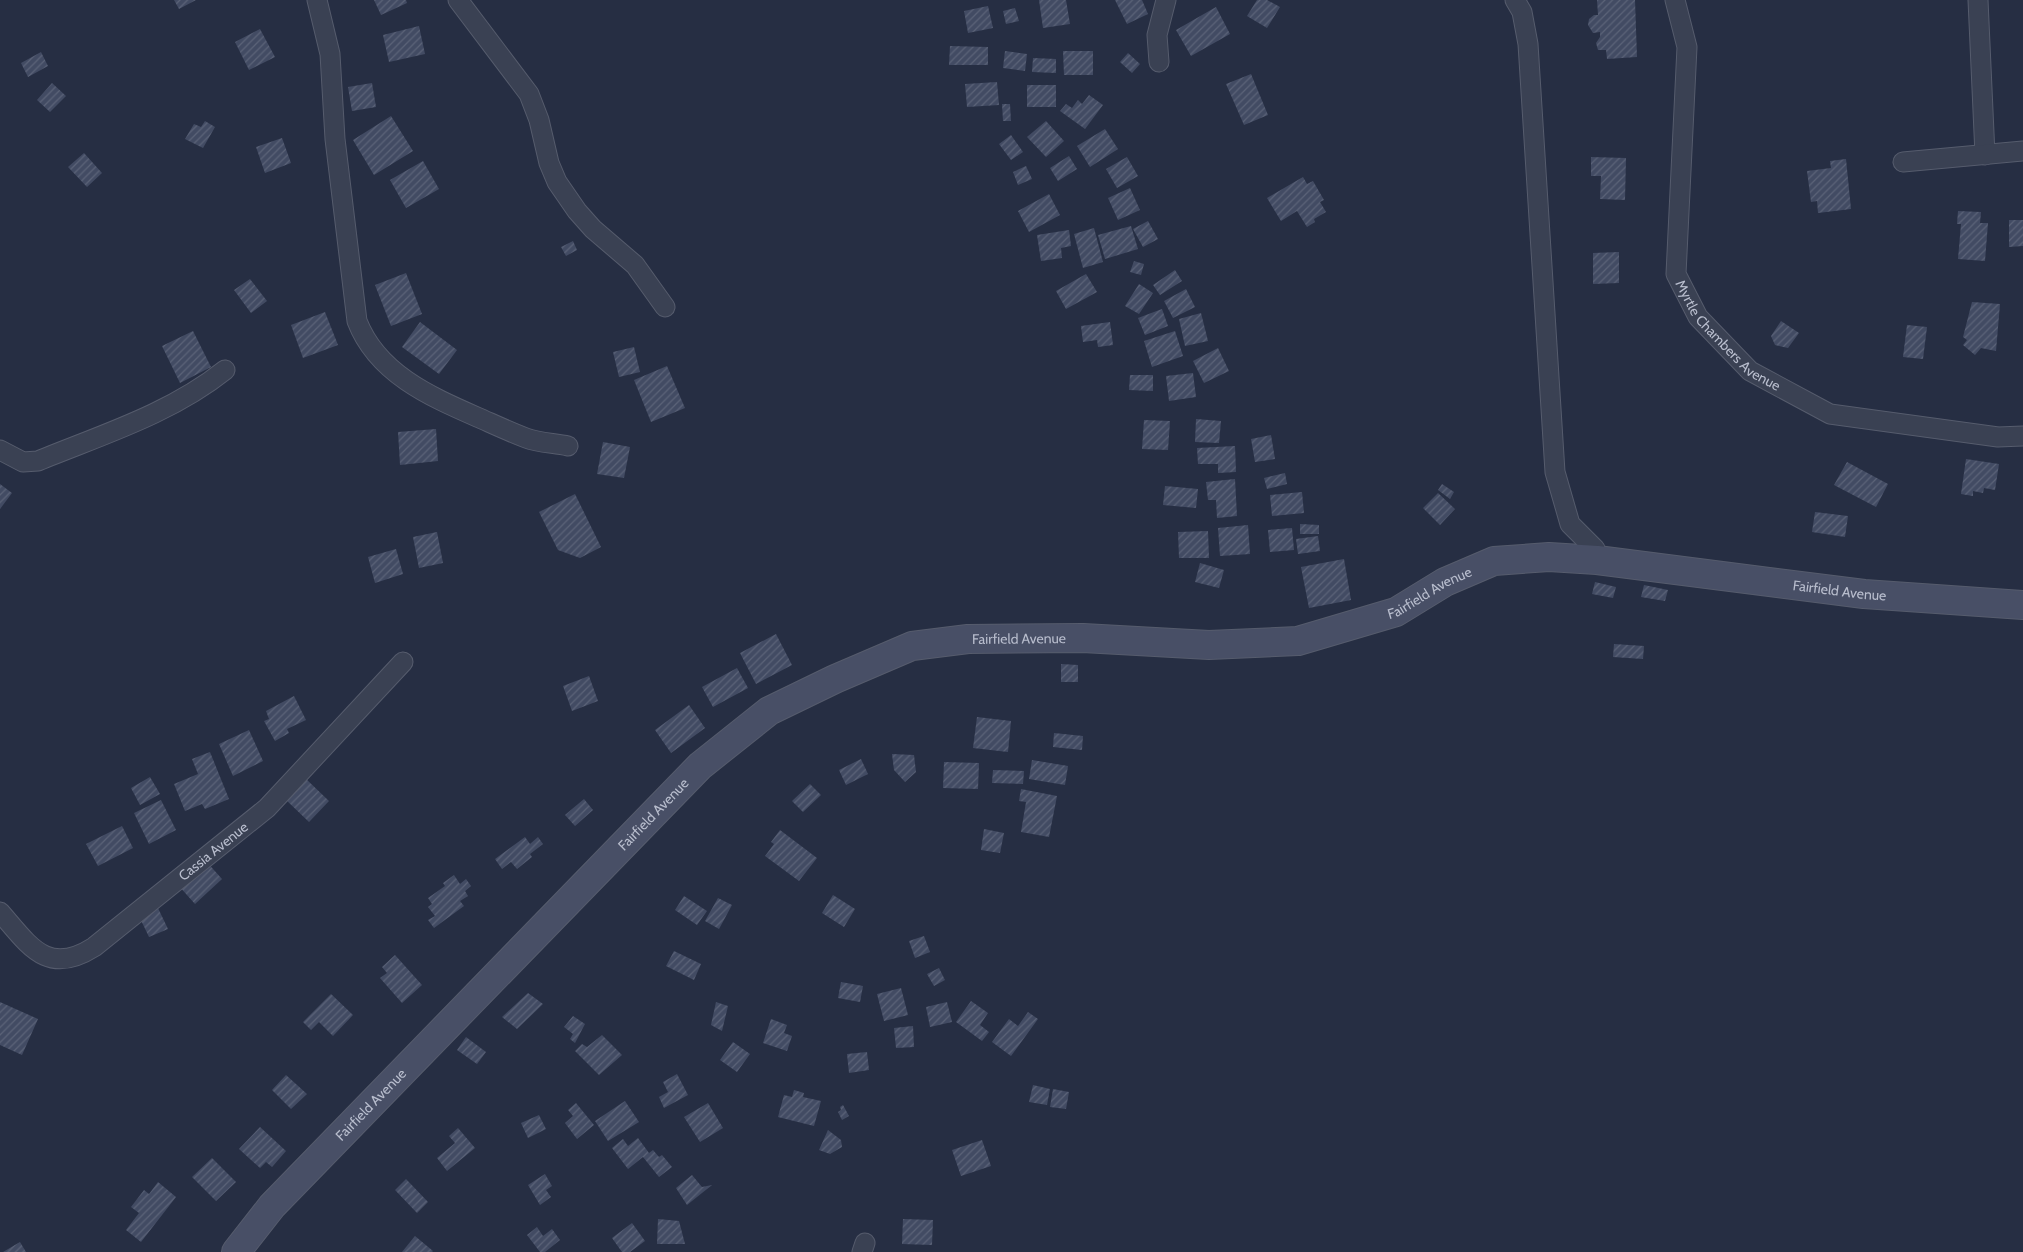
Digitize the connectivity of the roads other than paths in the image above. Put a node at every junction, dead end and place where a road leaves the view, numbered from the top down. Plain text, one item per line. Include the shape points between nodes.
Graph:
1 (317, 0) edge
2 (458, 0) edge
3 (1166, 0) edge
4 (1515, 0) edge
5 (1675, 0) edge
6 (1978, 0) edge
7 (1159, 62) dead end
8 (2023, 151) edge
9 (1985, 155) junction
10 (1903, 162) dead end
11 (665, 308) dead end
12 (225, 370) dead end
13 (2023, 436) edge
14 (568, 446) dead end
15 (0, 450) edge
16 (1597, 560) junction
17 (2023, 606) edge
18 (403, 662) dead end
19 (0, 912) edge
20 (236, 1252) edge

1 - 14 street via 330,54 335,139 357,321 366,341 395,373 441,401 528,439
2 - 11 street via 529,94 557,182 593,229 635,266
3 - 7 street via 1157,36
4 - 16 street via 1522,12 1528,44 1555,472 1570,524 1596,549
5 - 13 street, Myrtle Chambers Avenue via 1687,47 1676,274 1698,317 1750,372 1830,414 1998,437
6 - 9 street
8 - 9 street
9 - 10 street
12 - 15 street via 166,408 38,461 23,462
16 - 17 street, Fairfield Avenue via 1864,594
16 - 20 street, Fairfield Avenue via 1549,557 1494,560 1445,582 1396,612 1298,640 1209,645 1083,638 968,640 912,646 769,711 700,766 272,1206
18 - 19 street, Cassia Avenue via 267,808 80,956 64,960 48,958 34,950

